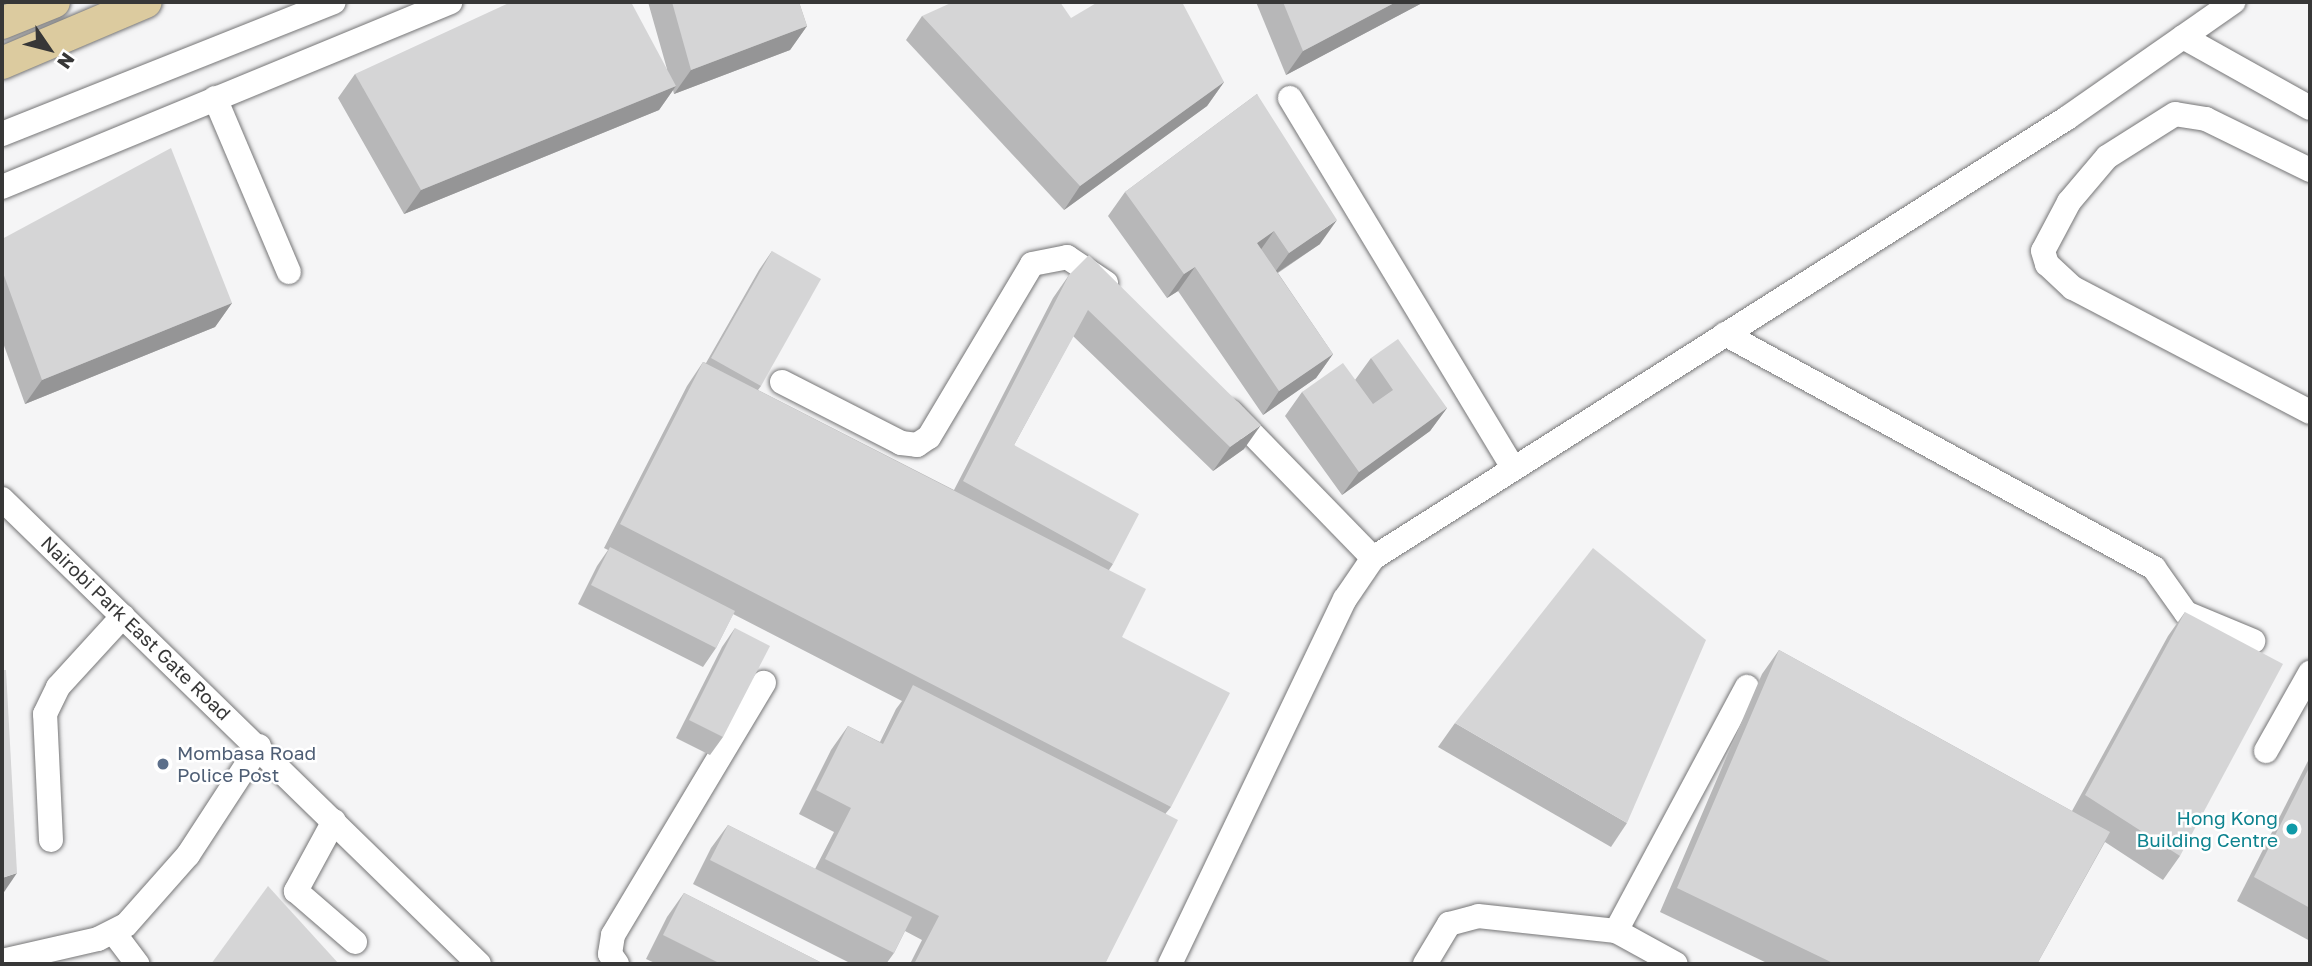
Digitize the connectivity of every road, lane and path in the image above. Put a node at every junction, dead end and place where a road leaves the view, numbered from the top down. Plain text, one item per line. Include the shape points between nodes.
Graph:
1 (54, 2) edge
2 (146, 2) edge
3 (334, 2) edge
4 (450, 2) edge
5 (2234, 2) edge
6 (2, 23) edge
7 (2183, 37) junction
8 (2, 63) edge
9 (215, 98) junction
10 (1290, 98) dead end
11 (2310, 108) edge
12 (2, 134) edge
13 (2310, 170) edge
14 (2, 187) edge
15 (289, 272) dead end
16 (1121, 298) edge
17 (1725, 334) junction
18 (782, 382) dead end
19 (1208, 388) edge
20 (2310, 412) edge
21 (1513, 467) junction
22 (2, 499) edge
23 (1373, 558) junction
24 (124, 616) junction
25 (2253, 641) dead end
26 (2310, 673) edge
27 (764, 683) dead end
28 (1747, 687) dead end
29 (259, 746) junction
30 (2266, 751) dead end
31 (334, 821) junction
32 (51, 840) dead end
33 (1616, 930) junction
34 (114, 933) junction
35 (355, 942) dead end
36 (2, 961) edge
37 (137, 964) edge
38 (479, 964) edge
39 (617, 964) edge
40 (1170, 964) edge
41 (1425, 964) edge
42 (1676, 964) edge

1 - 6 main road
2 - 8 main road
3 - 12 street
4 - 9 street
5 - 7 street
7 - 11 street
7 - 17 street
9 - 14 street
9 - 15 street
10 - 21 street
13 - 20 street via 2206,119 2175,114 2107,157 2069,202 2043,251 2047,264 2073,288
16 - 18 street via 1087,266 1067,257 1032,264 929,438 917,445 901,443
17 - 21 street
17 - 25 street via 2154,568 2186,614
19 - 23 street
21 - 23 street
22 - 24 street, Nairobi Park East Gate Road
23 - 40 street via 1345,598
24 - 29 street, Nairobi Park East Gate Road
24 - 32 street via 58,687 45,714
26 - 30 street
27 - 39 street via 613,935 610,954
28 - 33 street
29 - 31 street, Nairobi Park East Gate Road
29 - 34 street via 188,855
31 - 35 street via 296,891
31 - 38 street, Nairobi Park East Gate Road
33 - 41 street via 1461,916 1449,924
33 - 42 street
34 - 36 street
34 - 37 street

